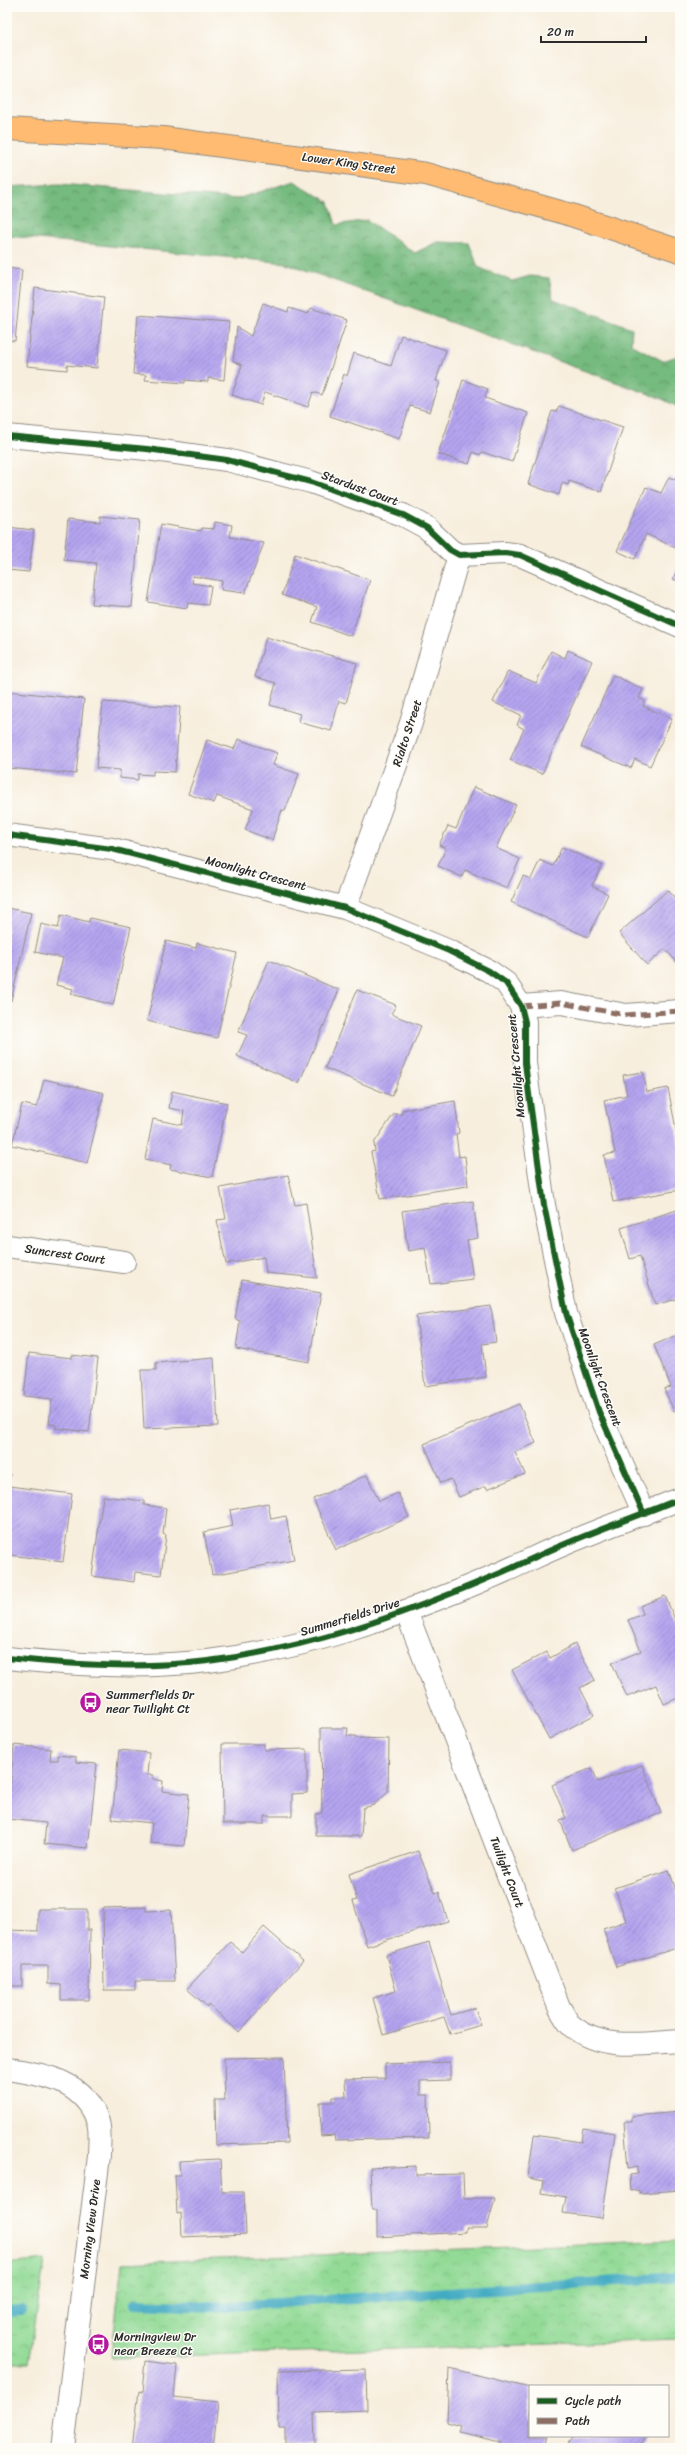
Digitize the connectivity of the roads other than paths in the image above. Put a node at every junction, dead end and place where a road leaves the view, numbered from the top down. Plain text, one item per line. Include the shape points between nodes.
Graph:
1 (7, 129) edge
2 (680, 251) edge
3 (7, 436) edge
4 (459, 555) junction
5 (680, 626) edge
6 (7, 835) edge
7 (345, 908) junction
8 (521, 1006) junction
9 (680, 1011) edge
10 (7, 1246) edge
11 (124, 1262) dead end
12 (680, 1499) edge
13 (644, 1514) junction
14 (406, 1611) junction
15 (7, 1658) edge
16 (680, 2041) edge
17 (7, 2069) edge
18 (63, 2448) edge

1 - 2 main road, Lower King Street via 163,138 426,174 568,214
3 - 4 street, Stardust Court via 147,449 243,464 311,482 403,515 427,528
4 - 5 street via 520,555
4 - 7 street, Rialto Street via 411,723
6 - 7 street, Moonlight Crescent via 112,849
7 - 8 street, Moonlight Crescent via 449,951 489,971 506,983
8 - 9 street, Moonlight Crescent via 561,1003 626,1015
8 - 13 street, Moonlight Crescent via 526,1022 525,1063 544,1204 566,1313 599,1412
10 - 11 street, Suncrest Court
12 - 13 street, Summerfields Drive
13 - 14 street, Summerfields Drive
14 - 15 street, Summerfields Drive via 343,1633 284,1648 207,1661 138,1665 63,1664
14 - 16 street, Twilight Court via 559,2007 572,2027 600,2041 632,2044
17 - 18 street, Morning View Drive via 43,2074 63,2081 86,2099 98,2123 99,2156

